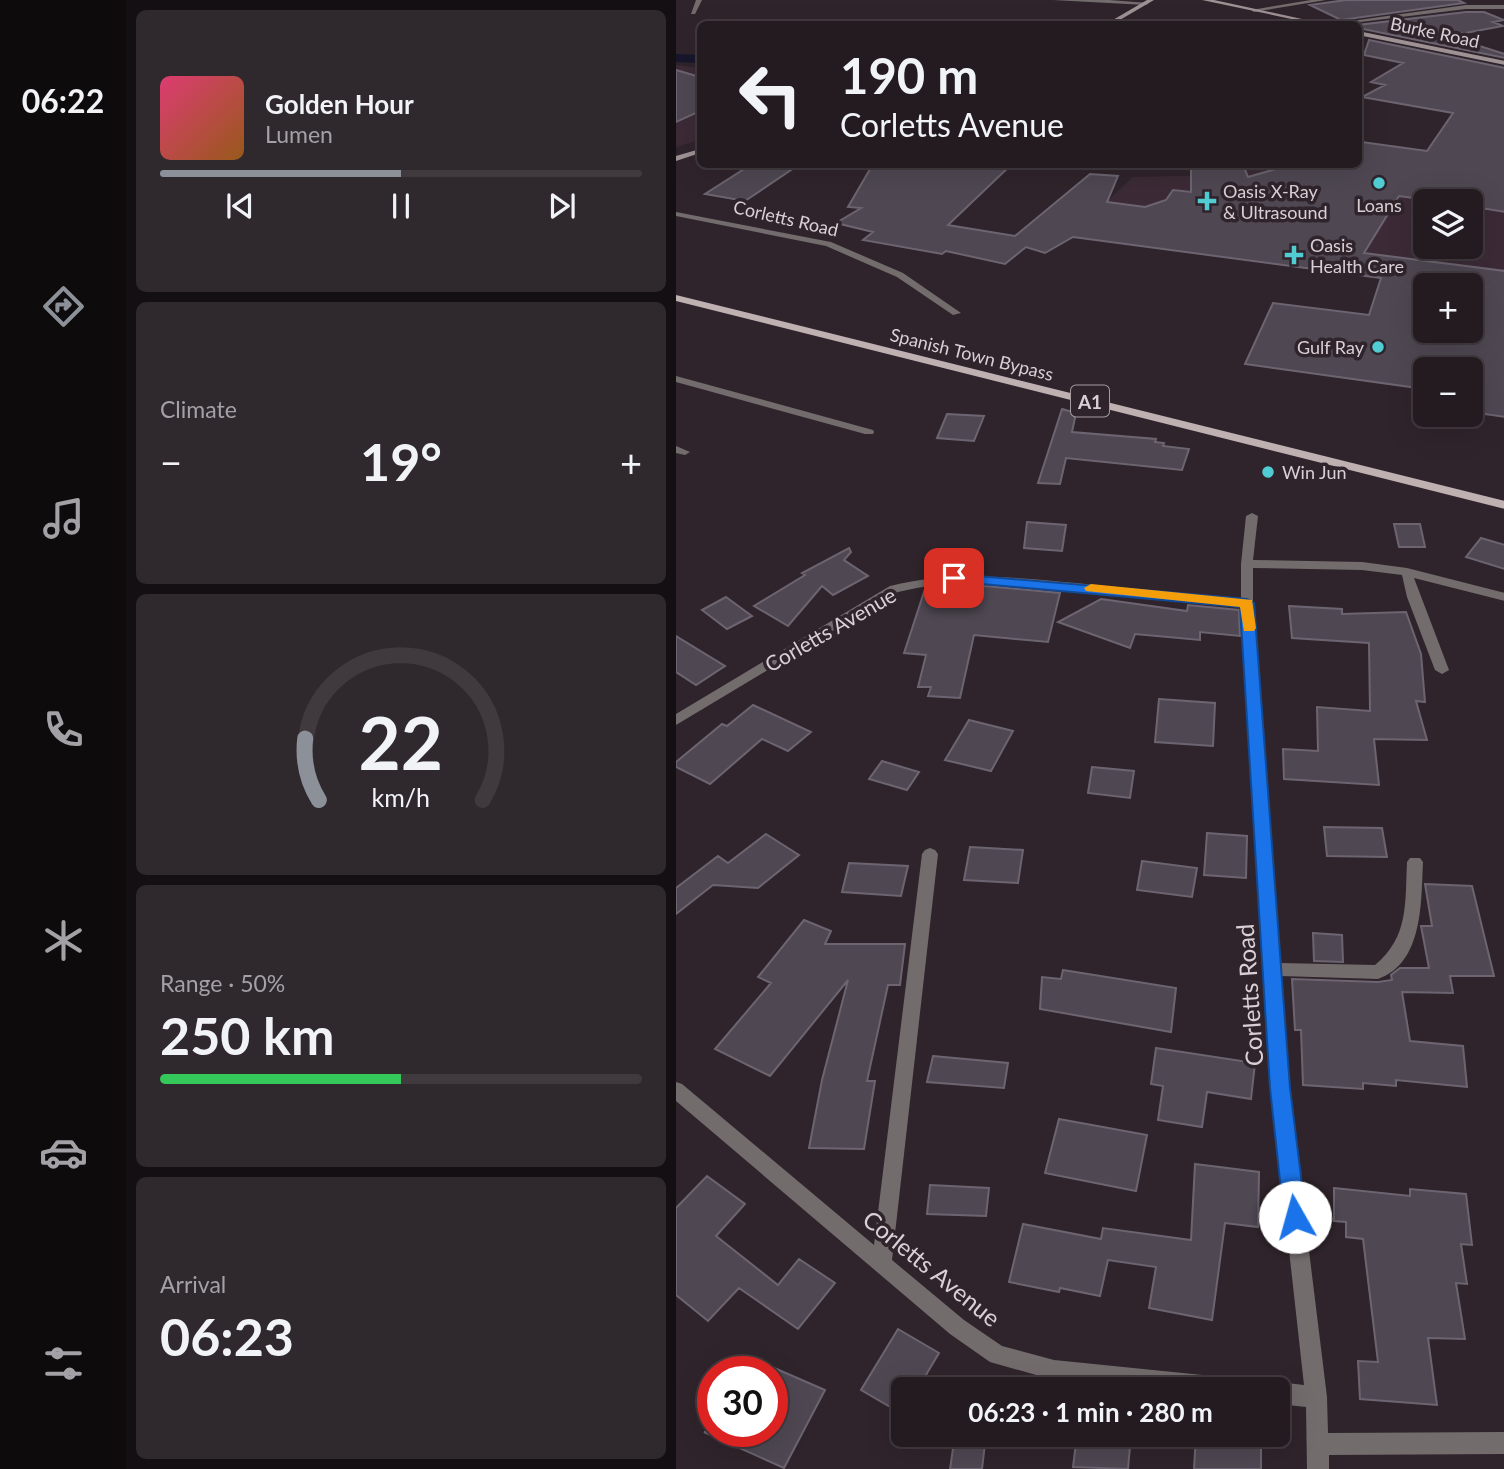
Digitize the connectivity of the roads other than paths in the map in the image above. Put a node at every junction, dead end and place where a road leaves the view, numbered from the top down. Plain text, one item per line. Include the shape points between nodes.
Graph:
1 (699, 0) edge
2 (1056, 0) edge
3 (1205, 0) edge
4 (1291, 0) edge
5 (1323, 0) edge
6 (1468, 0) edge
7 (1148, 2) edge
8 (1300, 3) junction
9 (1487, 7) junction
10 (1504, 7) edge
11 (1254, 10) junction
12 (693, 13) dead end
13 (1504, 16) edge
14 (1114, 21) edge
15 (1307, 21) edge
16 (1356, 21) edge
17 (1362, 34) edge
18 (1504, 63) edge
19 (697, 151) edge
20 (676, 159) edge
21 (676, 214) edge
22 (676, 298) edge
23 (956, 313) dead end
24 (676, 379) edge
25 (870, 432) dead end
26 (1504, 505) edge
27 (1252, 516) dead end
28 (1247, 564) junction
29 (1408, 572) junction
30 (1504, 597) edge
31 (1247, 603) junction
32 (1442, 670) dead end
33 (676, 720) edge
34 (930, 854) dead end
35 (1414, 862) dead end
36 (1272, 969) junction
37 (676, 1090) edge
38 (882, 1262) junction
39 (1120, 1377) edge
40 (1290, 1394) edge
41 (1316, 1397) junction
42 (1504, 1443) edge
43 (1316, 1444) junction
44 (1318, 1469) edge

1 - 12 street
2 - 7 street
3 - 11 main road
4 - 8 street
5 - 8 street
6 - 9 street
7 - 14 main road
8 - 11 street
9 - 10 street
9 - 13 street
9 - 16 street
11 - 15 main road
17 - 18 main road, Burke Road
19 - 20 main road
21 - 23 street, Corletts Road via 828,244 901,275
22 - 26 main road, Spanish Town Bypass / A1
24 - 25 street
27 - 28 street, Corletts Road
28 - 29 street via 1362,566
28 - 31 street, Corletts Road
29 - 30 street
29 - 32 street
31 - 33 street, Corletts Avenue via 998,580 921,581 894,589
31 - 36 street, Corletts Road
34 - 38 street
35 - 36 street via 1409,936 1392,962 1378,972
36 - 41 street, Corletts Road via 1280,1088
37 - 38 street, Corletts Avenue
38 - 39 street, Corletts Avenue via 997,1355 1054,1370
40 - 41 street
41 - 43 street, Corletts Road
42 - 43 street
43 - 44 street, Corletts Road

